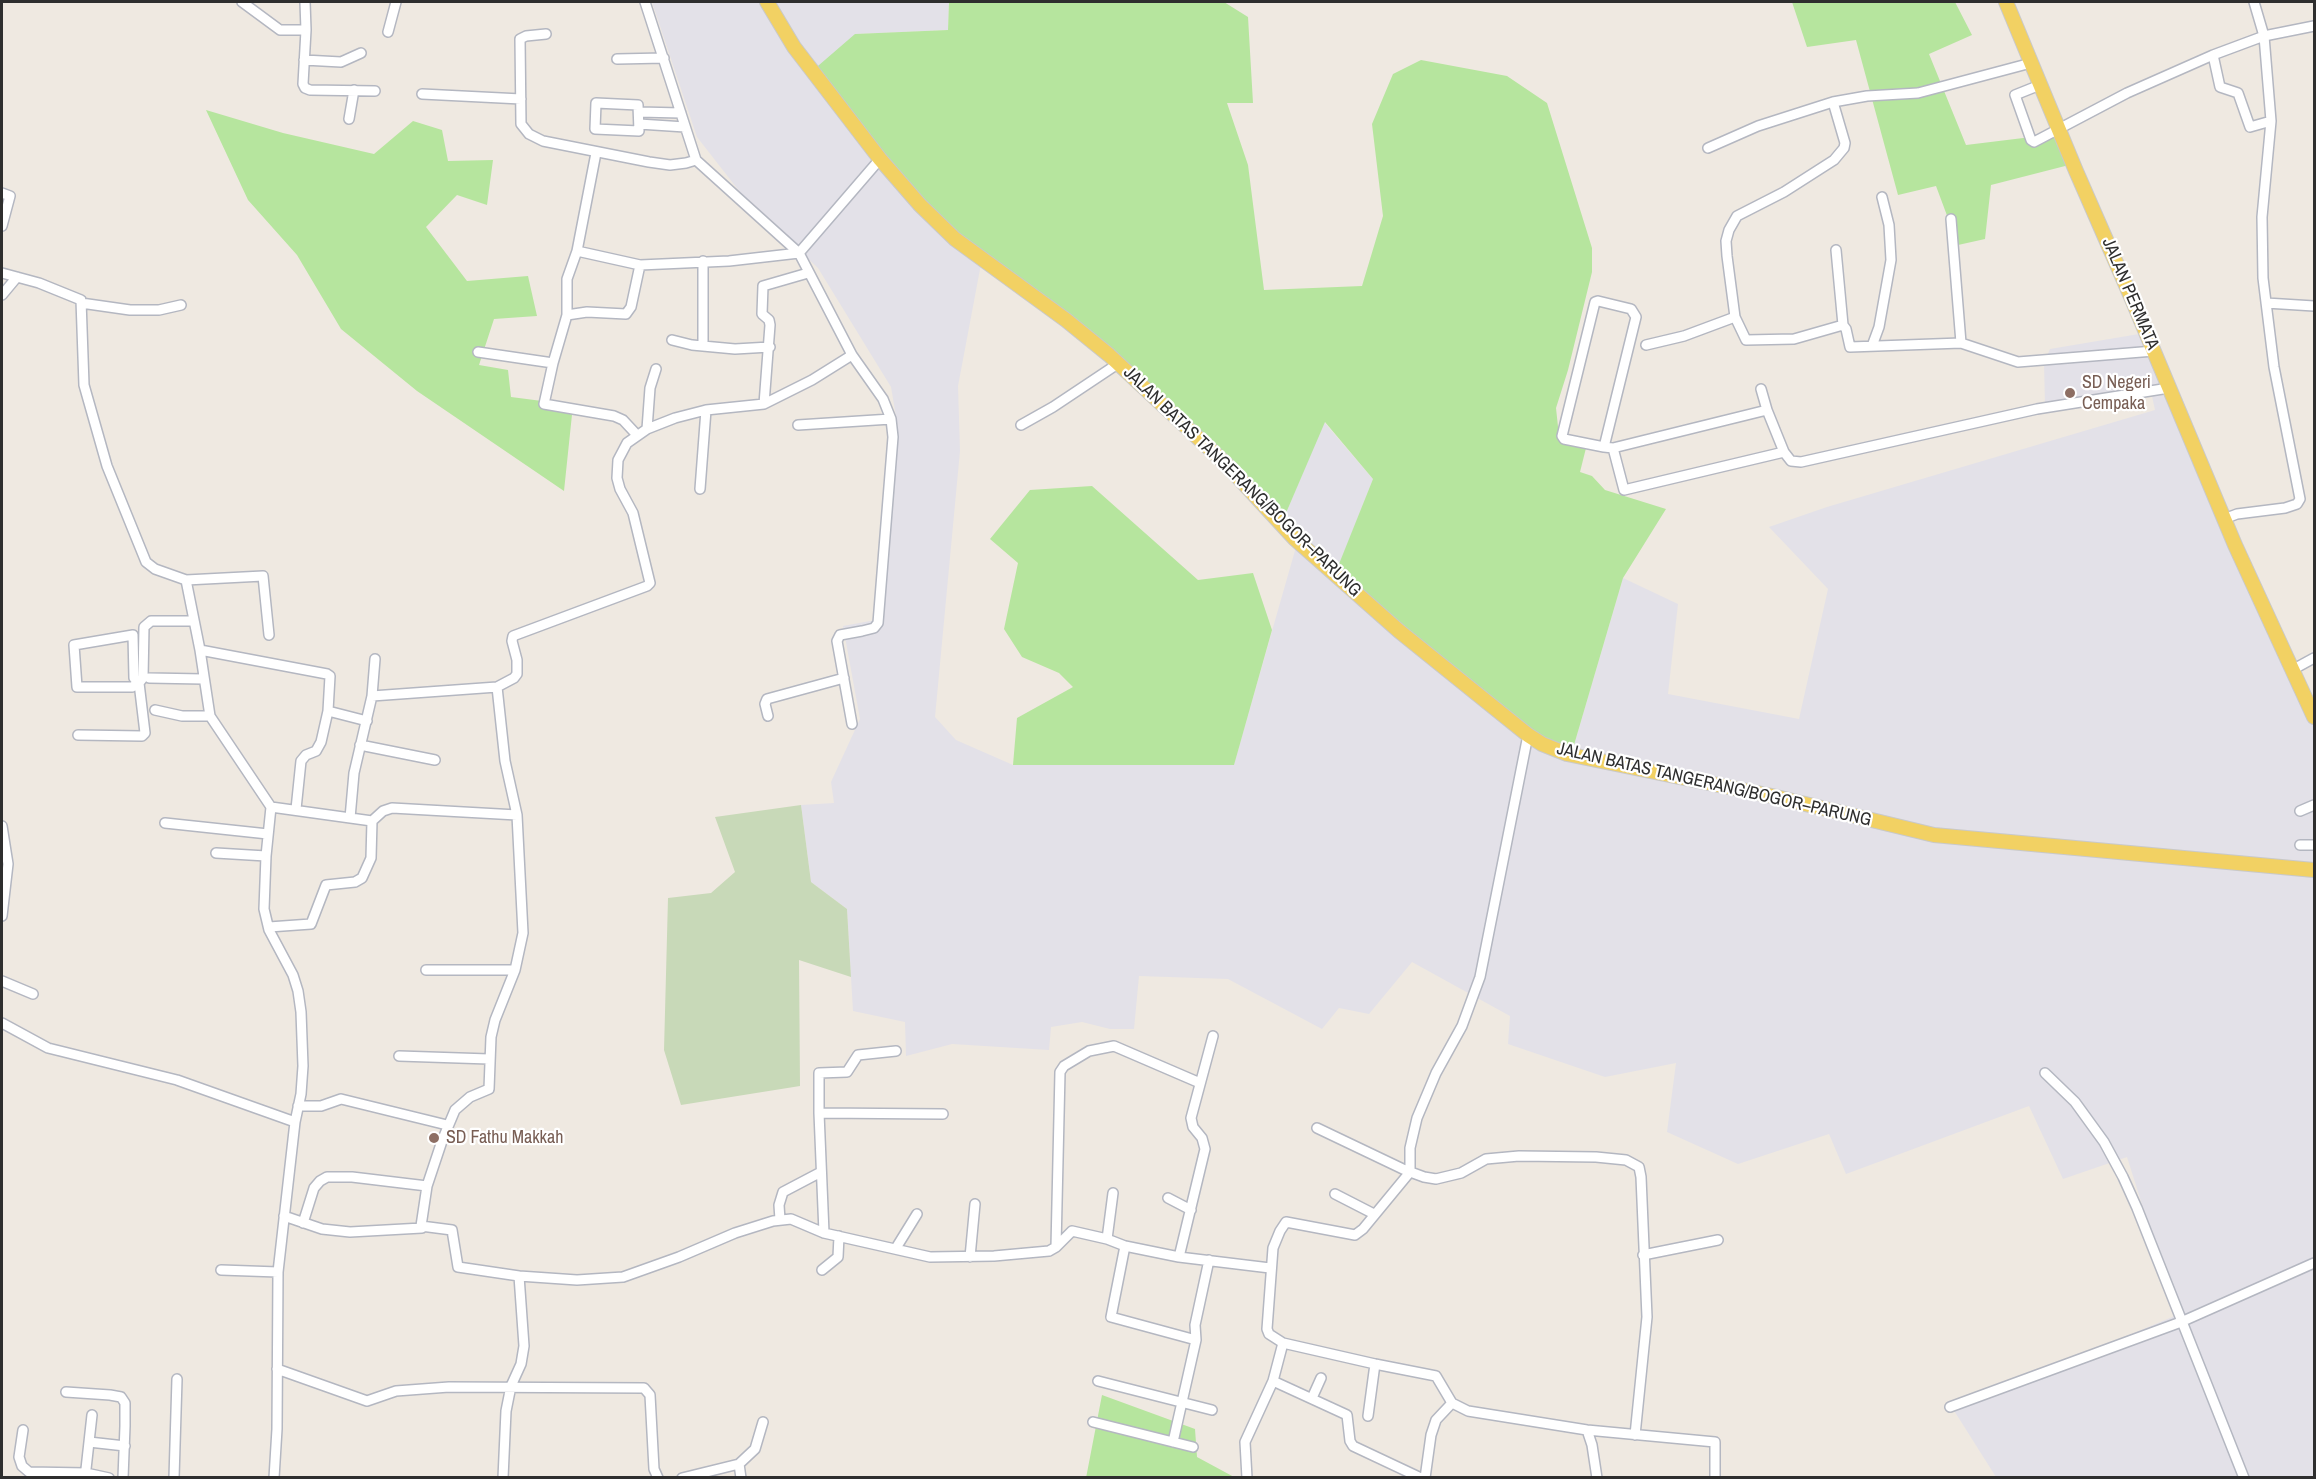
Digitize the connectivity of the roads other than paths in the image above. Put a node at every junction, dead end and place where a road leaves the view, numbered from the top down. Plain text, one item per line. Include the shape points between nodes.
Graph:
1 (242, 2) edge
2 (305, 2) edge
3 (396, 2) edge
4 (645, 2) edge
5 (767, 2) edge
6 (2006, 2) edge
7 (2254, 2) edge
8 (2314, 26) edge
9 (306, 30) junction
10 (388, 32) dead end
11 (546, 34) dead end
12 (2264, 36) junction
13 (362, 53) dead end
14 (2213, 55) junction
15 (663, 58) junction
16 (617, 59) dead end
17 (304, 60) junction
18 (2031, 63) junction
19 (2040, 85) junction
20 (354, 90) junction
21 (375, 91) dead end
22 (422, 94) dead end
23 (521, 99) junction
24 (1833, 102) junction
25 (639, 112) junction
26 (681, 113) junction
27 (349, 119) dead end
28 (2271, 121) junction
29 (639, 124) junction
30 (686, 127) junction
31 (2059, 128) junction
32 (1708, 148) dead end
33 (596, 153) junction
34 (880, 159) junction
35 (696, 160) junction
36 (2, 193) edge
37 (1881, 197) dead end
38 (1952, 219) dead end
39 (2, 226) edge
40 (1836, 249) dead end
41 (577, 250) junction
42 (799, 253) junction
43 (703, 261) junction
44 (640, 265) junction
45 (2, 273) edge
46 (808, 273) junction
47 (17, 277) junction
48 (2, 295) edge
49 (81, 303) junction
50 (2266, 303) junction
51 (182, 305) dead end
52 (2314, 306) edge
53 (567, 315) junction
54 (1735, 316) junction
55 (1843, 325) junction
56 (672, 339) dead end
57 (1961, 343) junction
58 (703, 345) junction
59 (1646, 345) dead end
60 (1872, 346) junction
61 (770, 347) junction
62 (2154, 351) junction
63 (478, 352) dead end
64 (852, 355) junction
65 (553, 363) junction
66 (1119, 363) junction
67 (656, 369) dead end
68 (2169, 387) junction
69 (1761, 388) dead end
70 (764, 404) junction
71 (706, 410) junction
72 (1767, 410) junction
73 (891, 419) junction
74 (798, 425) dead end
75 (1021, 425) dead end
76 (647, 429) junction
77 (637, 435) junction
78 (1609, 448) junction
79 (1784, 452) junction
80 (700, 489) dead end
81 (2224, 519) junction
82 (186, 580) junction
83 (194, 621) junction
84 (269, 635) dead end
85 (200, 650) junction
86 (2314, 658) edge
87 (375, 659) dead end
88 (2292, 670) junction
89 (149, 678) dead end
90 (844, 678) junction
91 (203, 680) junction
92 (140, 683) junction
93 (497, 687) junction
94 (372, 696) junction
95 (155, 710) dead end
96 (328, 711) junction
97 (210, 716) junction
98 (768, 716) dead end
99 (2314, 717) edge
100 (367, 721) junction
101 (852, 724) dead end
102 (78, 735) dead end
103 (1528, 735) junction
104 (360, 745) junction
105 (435, 760) dead end
106 (2314, 806) edge
107 (272, 807) junction
108 (296, 809) junction
109 (2300, 811) dead end
110 (517, 815) junction
111 (350, 818) junction
112 (372, 821) junction
113 (165, 824) dead end
114 (2, 826) edge
115 (268, 834) junction
116 (2300, 845) dead end
117 (2314, 846) edge
118 (216, 853) dead end
119 (266, 856) junction
120 (2314, 870) edge
121 (2, 916) edge
122 (269, 927) junction
123 (426, 970) dead end
124 (515, 970) junction
125 (2, 981) edge
126 (33, 994) dead end
127 (2, 1023) edge
128 (1213, 1036) dead end
129 (896, 1051) dead end
130 (399, 1056) dead end
131 (489, 1059) junction
132 (2046, 1073) dead end
133 (1200, 1083) junction
134 (298, 1106) junction
135 (819, 1113) junction
136 (943, 1114) dead end
137 (295, 1122) junction
138 (447, 1125) junction
139 (1317, 1128) dead end
140 (821, 1172) junction
141 (1410, 1172) junction
142 (427, 1186) junction
143 (1113, 1193) dead end
144 (1335, 1194) dead end
145 (1168, 1198) dead end
146 (975, 1204) dead end
147 (1191, 1210) junction
148 (917, 1214) dead end
149 (1374, 1214) junction
150 (284, 1216) junction
151 (780, 1220) junction
152 (303, 1223) junction
153 (422, 1228) junction
154 (824, 1233) junction
155 (839, 1236) junction
156 (1107, 1239) junction
157 (1718, 1240) dead end
158 (1125, 1246) junction
159 (1056, 1247) junction
160 (896, 1248) junction
161 (1643, 1256) junction
162 (970, 1257) junction
163 (1179, 1257) junction
164 (1209, 1260) junction
165 (2314, 1263) edge
166 (1270, 1268) junction
167 (221, 1270) dead end
168 (822, 1270) dead end
169 (278, 1272) junction
170 (519, 1276) junction
171 (2181, 1322) junction
172 (1196, 1340) junction
173 (1283, 1343) junction
174 (1375, 1364) junction
175 (277, 1369) junction
176 (1321, 1378) dead end
177 (177, 1379) dead end
178 (1274, 1380) junction
179 (1098, 1381) dead end
180 (511, 1386) junction
181 (66, 1392) dead end
182 (1312, 1398) junction
183 (1182, 1402) junction
184 (1452, 1403) junction
185 (1950, 1407) dead end
186 (1212, 1410) dead end
187 (92, 1415) dead end
188 (1368, 1416) dead end
189 (763, 1422) dead end
190 (1093, 1422) dead end
191 (23, 1430) dead end
192 (1587, 1430) junction
193 (1635, 1436) junction
194 (89, 1442) junction
195 (1173, 1442) junction
196 (125, 1446) junction
197 (1193, 1447) dead end
198 (739, 1464) junction
199 (86, 1475) edge
200 (109, 1478) edge
201 (123, 1478) edge
202 (174, 1478) edge
203 (274, 1478) edge
204 (503, 1478) edge
205 (657, 1478) edge
206 (682, 1478) edge
207 (741, 1478) edge
208 (1247, 1478) edge
209 (1423, 1478) edge
210 (1597, 1478) edge
211 (1715, 1478) edge
212 (2244, 1478) edge

1 - 9 street via 280,30
2 - 9 street
3 - 10 street
4 - 15 street
5 - 34 main road, JALAN BATAS TANGERANG/BOGOR–PARUNG via 795,47
6 - 18 main road, JALAN PERMATA
7 - 12 street
8 - 12 street
9 - 17 street
11 - 23 street via 521,38
12 - 14 street
12 - 28 street
13 - 17 street via 341,62
14 - 28 street via 2220,87 2238,93 2250,127
14 - 31 street
15 - 16 street
15 - 26 street
17 - 20 street via 305,88
18 - 19 main road, JALAN PERMATA
18 - 24 street via 1918,93
19 - 31 main road, JALAN PERMATA
19 - 31 street via 2015,95 2031,140 2045,138
20 - 21 street
20 - 27 street
22 - 23 street
23 - 33 street via 521,124 529,134
24 - 32 street via 1758,126
24 - 54 street via 1844,148 1834,160 1794,186 1737,216 1729,230 1727,256
25 - 26 street
25 - 29 street
25 - 29 street via 637,105 596,103 594,128 639,131
26 - 30 street
28 - 50 street via 2262,233
29 - 30 street
30 - 35 street
31 - 62 main road, JALAN PERMATA
33 - 35 street via 670,165
33 - 41 street
34 - 42 street
34 - 66 main road, JALAN BATAS TANGERANG/BOGOR–PARUNG via 955,239
35 - 42 street
36 - 39 street via 10,196
37 - 60 street via 1889,225 1891,260
38 - 57 street
40 - 55 street
41 - 44 street
41 - 53 street via 567,279
42 - 43 street
42 - 46 street
43 - 44 street
43 - 58 street
44 - 53 street via 625,315
45 - 47 street
46 - 61 street via 763,286 762,314 770,322
46 - 64 street
47 - 48 street
47 - 49 street via 80,298
49 - 51 street via 130,310
49 - 82 street via 84,385 107,466 146,562
50 - 52 street
50 - 81 street via 2274,368 2300,500 2286,508
53 - 65 street
54 - 55 street via 1746,340 1756,341 1794,339
54 - 59 street via 1684,336
55 - 60 street via 1850,347
56 - 58 street
57 - 60 street
57 - 62 street via 2024,363
58 - 61 street via 735,349
61 - 70 street
62 - 68 main road, JALAN PERMATA
63 - 65 street
64 - 70 street
64 - 73 street via 883,399
65 - 77 street via 544,404 614,416
66 - 75 street
66 - 103 main road, JALAN BATAS TANGERANG/BOGOR–PARUNG via 1226,464 1295,539
67 - 76 street via 650,388
68 - 79 street via 2037,409 1801,462 1791,461
68 - 81 main road, JALAN PERMATA
69 - 72 street
70 - 71 street
71 - 76 street
71 - 80 street
72 - 78 street
72 - 79 street
73 - 74 street
73 - 90 street via 894,437 879,619 874,628 838,637
76 - 77 street
77 - 93 street via 622,449 616,478 633,513 650,583 513,636 517,674
78 - 78 street via 1562,436 1598,301 1631,309 1636,317
78 - 79 street via 1625,491
81 - 88 main road, JALAN PERMATA
82 - 83 street
82 - 84 street via 263,576
83 - 85 street
83 - 92 street via 146,624
85 - 91 street
85 - 96 street via 327,674 331,681
86 - 88 street
87 - 94 street
88 - 99 main road, JALAN PERMATA
89 - 91 street
90 - 98 street via 767,699
90 - 101 street
91 - 97 street
92 - 92 street via 134,678 133,635 74,645 77,687 132,687
92 - 102 street via 145,734
93 - 94 street
93 - 110 street via 505,761
94 - 100 street
95 - 97 street via 182,716
96 - 100 street
96 - 108 street via 321,742 316,751 301,761
97 - 107 street
100 - 104 street
103 - 120 main road, JALAN BATAS TANGERANG/BOGOR–PARUNG via 1567,754 1772,796 1934,835
103 - 141 street via 1480,977 1462,1026 1417,1118
104 - 105 street
104 - 111 street
106 - 109 street
107 - 108 street
107 - 115 street
108 - 111 street
110 - 112 street via 392,808
110 - 124 street via 523,917
111 - 112 street
112 - 122 street via 371,858 362,878 326,885 309,925
113 - 115 street
114 - 121 street via 8,864
115 - 119 street
116 - 117 street
118 - 119 street
119 - 122 street via 264,909
122 - 134 street via 293,975 301,1012 303,1066
123 - 124 street
124 - 131 street via 495,1020
125 - 126 street
127 - 137 street via 48,1048 177,1080
128 - 133 street
129 - 135 street via 858,1055 847,1072 819,1073
130 - 131 street
131 - 138 street via 489,1089 461,1102
132 - 171 street via 2075,1102 2113,1159 2137,1208
133 - 147 street via 1191,1123 1204,1142 1204,1149
133 - 159 street via 1114,1046 1089,1052 1064,1066 1060,1072
134 - 137 street
134 - 138 street via 321,1106 341,1100
135 - 136 street
135 - 140 street
137 - 150 street
138 - 142 street
139 - 141 street
140 - 151 street via 783,1192
140 - 154 street
141 - 149 street
141 - 161 street via 1448,1178 1486,1159 1519,1156 1628,1161 1639,1167 1641,1173
142 - 152 street via 327,1177 314,1188
142 - 153 street
143 - 156 street
144 - 149 street
145 - 147 street
146 - 162 street
147 - 163 street
148 - 160 street
149 - 166 street via 1355,1235 1286,1222 1273,1248
150 - 152 street
150 - 169 street
151 - 154 street via 797,1220
151 - 170 street via 735,1233 623,1277 577,1280
152 - 153 street via 350,1233
153 - 170 street via 452,1230 458,1267
154 - 155 street
155 - 160 street
155 - 168 street via 838,1257
156 - 158 street
156 - 159 street via 1072,1231
157 - 161 street
158 - 163 street
158 - 172 street via 1111,1317
159 - 162 street via 1040,1252
160 - 162 street via 921,1256
161 - 193 street via 1647,1317
163 - 164 street
164 - 166 street
164 - 172 street via 1195,1325
165 - 171 street
166 - 173 street via 1267,1329
167 - 169 street
169 - 175 street
170 - 180 street via 524,1347
171 - 185 street
171 - 212 street
172 - 183 street
173 - 174 street
173 - 178 street
174 - 184 street via 1436,1376
174 - 188 street
175 - 180 street via 367,1401 402,1390
175 - 203 street
176 - 182 street
177 - 202 street
178 - 182 street
178 - 208 street via 1245,1442
179 - 183 street
180 - 204 street
180 - 205 street via 647,1389
181 - 196 street via 121,1397 125,1403
182 - 209 street via 1348,1416 1353,1446
183 - 186 street
183 - 195 street
184 - 192 street via 1468,1411
184 - 209 street via 1436,1420
187 - 194 street
189 - 198 street via 755,1449
190 - 195 street
191 - 199 street via 19,1456 29,1472
192 - 193 street
192 - 210 street
193 - 211 street via 1715,1442
194 - 196 street
194 - 199 street
195 - 197 street
196 - 201 street
198 - 206 street
198 - 207 street
199 - 200 street

